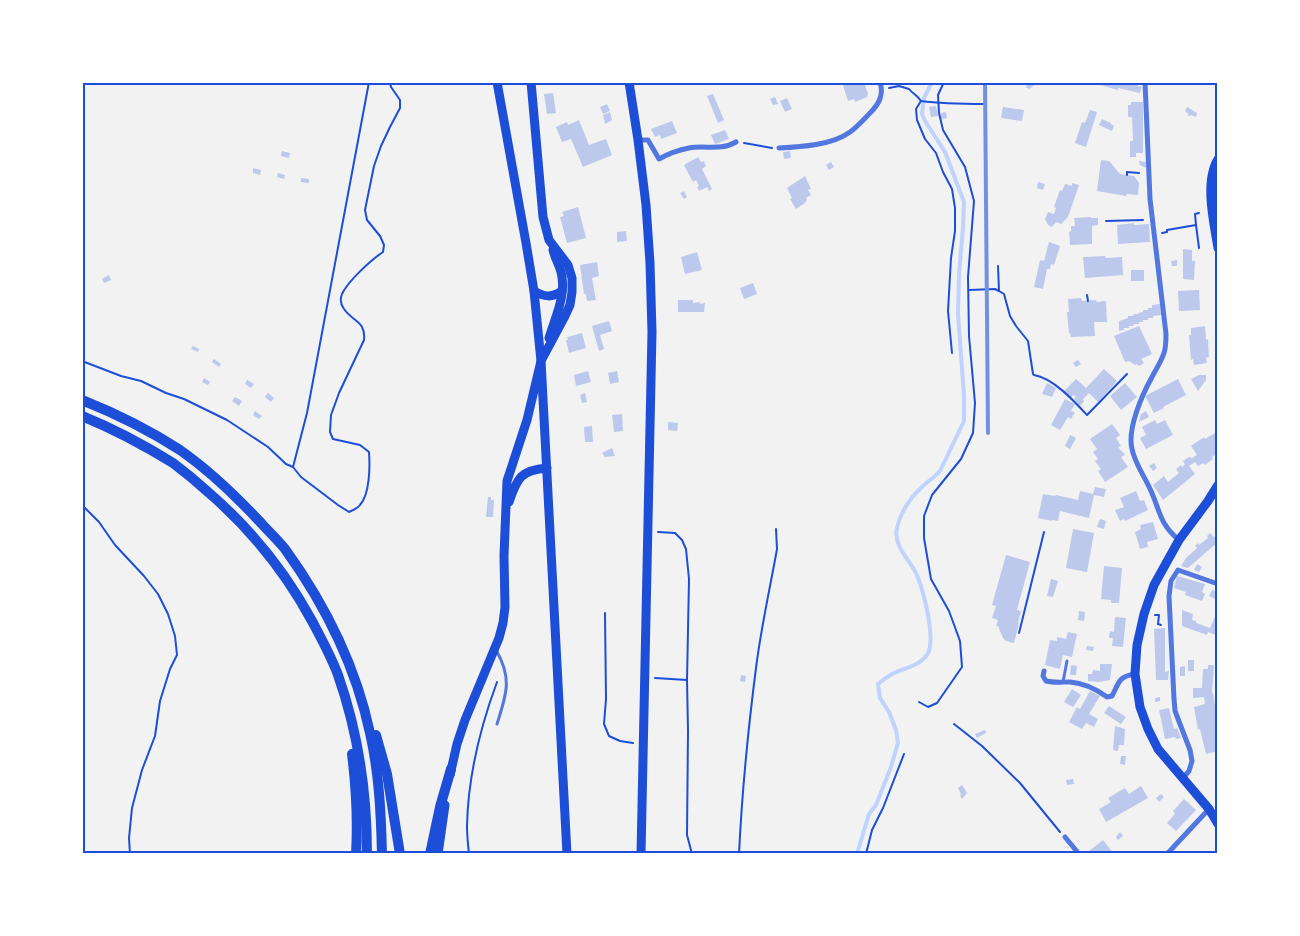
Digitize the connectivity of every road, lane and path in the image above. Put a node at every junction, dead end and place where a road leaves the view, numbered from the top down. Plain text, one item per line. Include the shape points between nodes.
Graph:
1 (369, 82) edge
2 (390, 82) edge
3 (497, 82) edge
4 (531, 82) edge
5 (630, 82) edge
6 (880, 82) edge
7 (944, 82) edge
8 (1145, 82) edge
9 (891, 88) dead end
10 (921, 101) junction
11 (938, 104) junction
12 (985, 104) dead end
13 (638, 140) junction
14 (736, 142) joint
15 (779, 148) joint
16 (1218, 159) edge
17 (1149, 174) junction
18 (1127, 175) dead end
19 (1214, 200) edge
20 (1199, 213) dead end
21 (1153, 219) junction
22 (1106, 221) dead end
23 (1196, 226) junction
24 (1155, 234) junction
25 (549, 240) junction
26 (1199, 248) dead end
27 (1218, 248) edge
28 (998, 266) dead end
29 (968, 290) junction
30 (534, 291) junction
31 (562, 291) junction
32 (1000, 291) junction
33 (1087, 295) dead end
34 (1088, 301) dead end
35 (952, 353) dead end
36 (82, 361) edge
37 (541, 361) junction
38 (1127, 374) dead end
39 (82, 400) edge
40 (82, 416) edge
41 (293, 467) junction
42 (548, 468) junction
43 (1218, 485) edge
44 (82, 505) edge
45 (505, 511) junction
46 (776, 530) dead end
47 (648, 532) junction
48 (1044, 532) dead end
49 (1179, 540) junction
50 (1218, 584) edge
51 (605, 613) dead end
52 (1019, 633) dead end
53 (495, 648) junction
54 (1068, 661) dead end
55 (350, 667) junction
56 (1044, 671) dead end
57 (337, 674) junction
58 (506, 674) junction
59 (1135, 674) junction
60 (645, 677) junction
61 (687, 680) junction
62 (1063, 683) junction
63 (919, 702) dead end
64 (497, 724) dead end
65 (954, 724) dead end
66 (643, 745) junction
67 (904, 754) dead end
68 (451, 769) junction
69 (1182, 778) junction
70 (1209, 809) junction
71 (1218, 824) edge
72 (1065, 837) joint
73 (692, 853) edge
74 (130, 854) edge
75 (356, 854) edge
76 (367, 854) edge
77 (382, 854) edge
78 (400, 854) edge
79 (430, 854) edge
80 (438, 854) edge
81 (469, 854) edge
82 (567, 854) edge
83 (641, 854) edge
84 (739, 854) edge
85 (866, 854) edge
86 (1079, 854) edge
87 (1167, 854) edge

1 - 41 path via 309,404
2 - 41 path via 400,100 400,108 374,166 365,210 367,220 384,244 383,252 349,284 342,296 344,310 359,322 365,333 331,415 333,439 360,445 369,452 368,481 360,506 350,512
3 - 30 main road
4 - 25 main road via 543,217
5 - 13 main road
6 - 15 street via 880,100 851,132 824,142
7 - 11 path via 938,94
8 - 17 street
9 - 10 path via 909,89
10 - 11 path
10 - 35 path via 916,109 917,120 952,189 955,231 948,311
11 - 12 path
11 - 29 path via 943,130 965,167 974,201
13 - 14 street via 648,140 659,159 689,148 723,147
13 - 47 main road via 646,205 652,332
14 - 15 path
16 - 19 main road via 1212,179
17 - 18 path via 1127,172
17 - 21 street
19 - 27 main road
20 - 23 path via 1196,214
21 - 22 path
21 - 24 street
23 - 24 path
23 - 26 path
24 - 49 street via 1165,319 1165,351 1140,403 1131,438 1136,462 1165,526
25 - 31 main road via 562,274
25 - 37 main road via 568,265 572,292 570,305
28 - 32 path
29 - 32 path
29 - 63 path via 973,433 961,459 932,495 924,516 931,579 949,611 960,641 962,666 937,703 928,708
30 - 31 main road via 540,295 556,296
30 - 37 main road
31 - 37 main road
32 - 38 path via 1004,294 1010,316 1028,341 1033,374 1057,388 1087,415
33 - 34 path
36 - 41 path via 141,381 227,420
37 - 42 main road
37 - 45 main road via 527,420 507,481
39 - 55 highway via 119,415 180,450 232,492 284,548 321,606
40 - 57 highway via 115,430 174,464 248,529 292,586
42 - 45 main road via 521,476 514,485
42 - 82 main road
43 - 49 main road
44 - 74 path via 158,594 168,614 178,655 160,701 155,736 132,808
45 - 53 main road via 505,607
46 - 84 path via 777,549 756,666 748,734
47 - 60 main road
47 - 61 path via 675,533 686,549 689,579
48 - 52 path
49 - 59 main road via 1154,586 1144,614
50 - 69 street via 1178,570 1171,581 1175,711 1192,761
51 - 66 path via 604,724 609,736
53 - 58 lane
53 - 68 main road via 465,720
54 - 62 lane
55 - 77 highway via 370,733 378,783
55 - 78 highway via 374,724
56 - 62 street via 1046,681
57 - 75 highway via 354,772
57 - 76 highway via 362,774
58 - 64 lane via 506,695
58 - 81 path via 499,679 487,711 472,769 467,827
59 - 62 street via 1121,678 1112,696 1107,697 1091,687
59 - 69 main road via 1140,707 1148,729 1158,750
60 - 61 path
60 - 66 main road
61 - 73 path via 688,835
65 - 72 path via 1020,782
66 - 83 main road
67 - 85 path via 872,830
68 - 79 highway
68 - 80 main road
69 - 70 main road
70 - 71 main road
70 - 87 street
72 - 86 street

